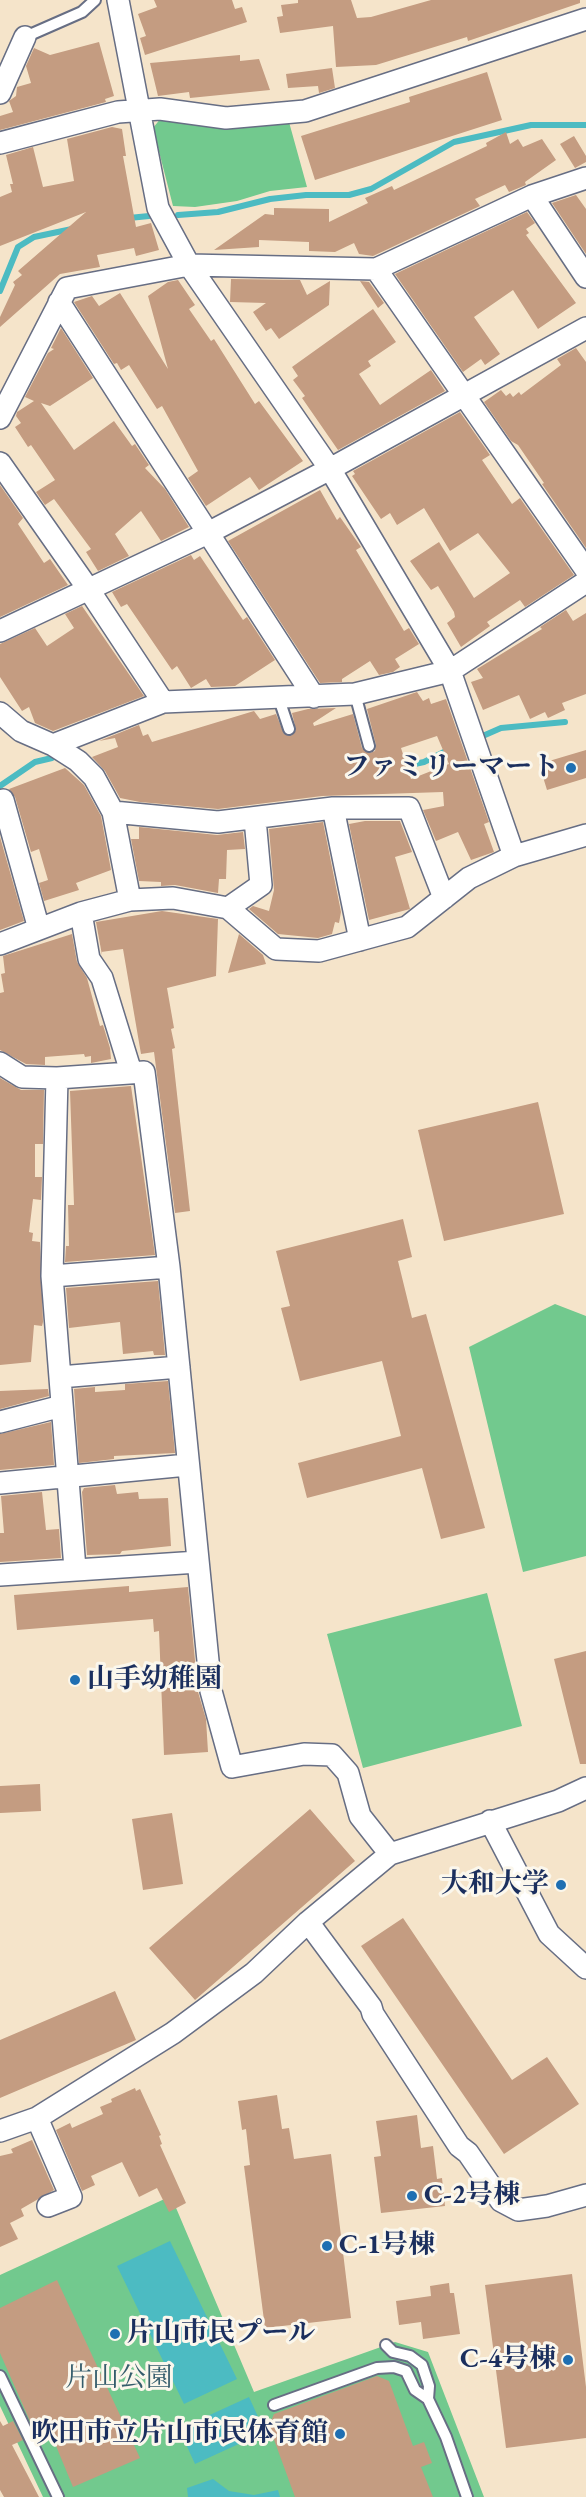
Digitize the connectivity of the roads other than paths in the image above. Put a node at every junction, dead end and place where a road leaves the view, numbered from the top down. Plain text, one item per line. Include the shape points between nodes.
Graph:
1 (95, 0) edge
2 (118, 0) edge
3 (586, 19) edge
4 (25, 37) joint
5 (0, 93) edge
6 (138, 111) junction
7 (0, 143) edge
8 (583, 184) edge
9 (532, 196) junction
10 (189, 265) junction
11 (376, 269) junction
12 (586, 277) edge
13 (59, 302) junction
14 (586, 328) edge
15 (464, 395) junction
16 (0, 418) edge
17 (0, 463) edge
18 (330, 469) junction
19 (208, 533) junction
20 (586, 570) edge
21 (586, 582) edge
22 (89, 590) junction
23 (0, 631) edge
24 (450, 671) junction
25 (355, 694) junction
26 (314, 697) junction
27 (279, 699) junction
28 (163, 702) junction
29 (0, 713) edge
30 (288, 729) dead end
31 (53, 745) junction
32 (369, 746) dead end
33 (3, 800) dead end
34 (333, 808) junction
35 (113, 812) junction
36 (255, 819) junction
37 (586, 835) edge
38 (514, 856) junction
39 (444, 898) junction
40 (130, 900) junction
41 (228, 908) junction
42 (81, 913) junction
43 (39, 929) junction
44 (360, 940) junction
45 (0, 944) edge
46 (0, 1063) edge
47 (131, 1072) junction
48 (57, 1078) junction
49 (169, 1267) junction
50 (52, 1276) junction
51 (179, 1367) junction
52 (60, 1377) junction
53 (62, 1406) junction
54 (0, 1422) edge
55 (188, 1465) junction
56 (67, 1477) junction
57 (0, 1483) edge
58 (198, 1562) junction
59 (75, 1569) junction
60 (0, 1575) edge
61 (586, 1788) edge
62 (490, 1821) junction
63 (390, 1854) junction
64 (308, 1922) junction
65 (586, 1968) edge
66 (37, 2118) junction
67 (0, 2131) edge
68 (586, 2195) edge
69 (48, 2206) dead end
70 (386, 2345) dead end
71 (0, 2376) edge
72 (428, 2399) junction
73 (274, 2405) dead end
74 (58, 2497) edge
75 (467, 2497) edge

1 - 4 lane via 82,12
2 - 6 street
3 - 6 street via 305,111 226,118 160,109
4 - 5 street
6 - 7 street via 118,112
6 - 10 street via 158,208
8 - 9 street
9 - 11 street
9 - 12 street
10 - 11 street
10 - 13 street via 67,288
10 - 18 street
11 - 15 street
13 - 16 street
13 - 19 street
14 - 15 street
15 - 18 street
15 - 20 street
17 - 22 street
18 - 19 street
18 - 24 street
19 - 22 street
19 - 26 street
21 - 24 street
22 - 23 street
22 - 28 street
24 - 25 street
24 - 38 street
25 - 26 street
25 - 32 lane
26 - 27 street
27 - 28 street
27 - 30 lane
28 - 31 street
29 - 31 street via 21,731
31 - 35 street via 94,777
33 - 43 street
34 - 36 street
34 - 39 street via 409,808
34 - 44 street
35 - 36 street via 218,822
35 - 40 street
36 - 41 street via 261,885
37 - 38 street
38 - 39 street via 469,878
39 - 44 street via 407,927
40 - 41 street via 172,898
40 - 42 street
41 - 44 street via 276,949 319,951
42 - 43 street
42 - 47 street via 89,959 102,978
43 - 45 street
46 - 48 street via 22,1077
47 - 48 street
47 - 49 street via 144,1072
48 - 50 street
49 - 50 street
49 - 51 street
50 - 52 street
51 - 52 street
51 - 55 street
52 - 53 street
53 - 54 street
53 - 56 street
55 - 56 street
55 - 58 street
56 - 57 street
56 - 59 street
58 - 59 street
58 - 63 street via 211,1691 232,1767 304,1754 332,1755 348,1773 360,1816
59 - 60 street
61 - 62 street via 558,1801
62 - 63 street
62 - 65 street via 549,1935
63 - 64 street
64 - 66 street via 254,1973 173,2033
64 - 68 street via 371,2007 459,2146 501,2201 518,2210
66 - 67 street
66 - 69 street via 71,2197
70 - 72 lane via 422,2365 429,2386
71 - 74 lane
72 - 73 lane via 416,2390 406,2371 394,2367 377,2368
72 - 75 lane

